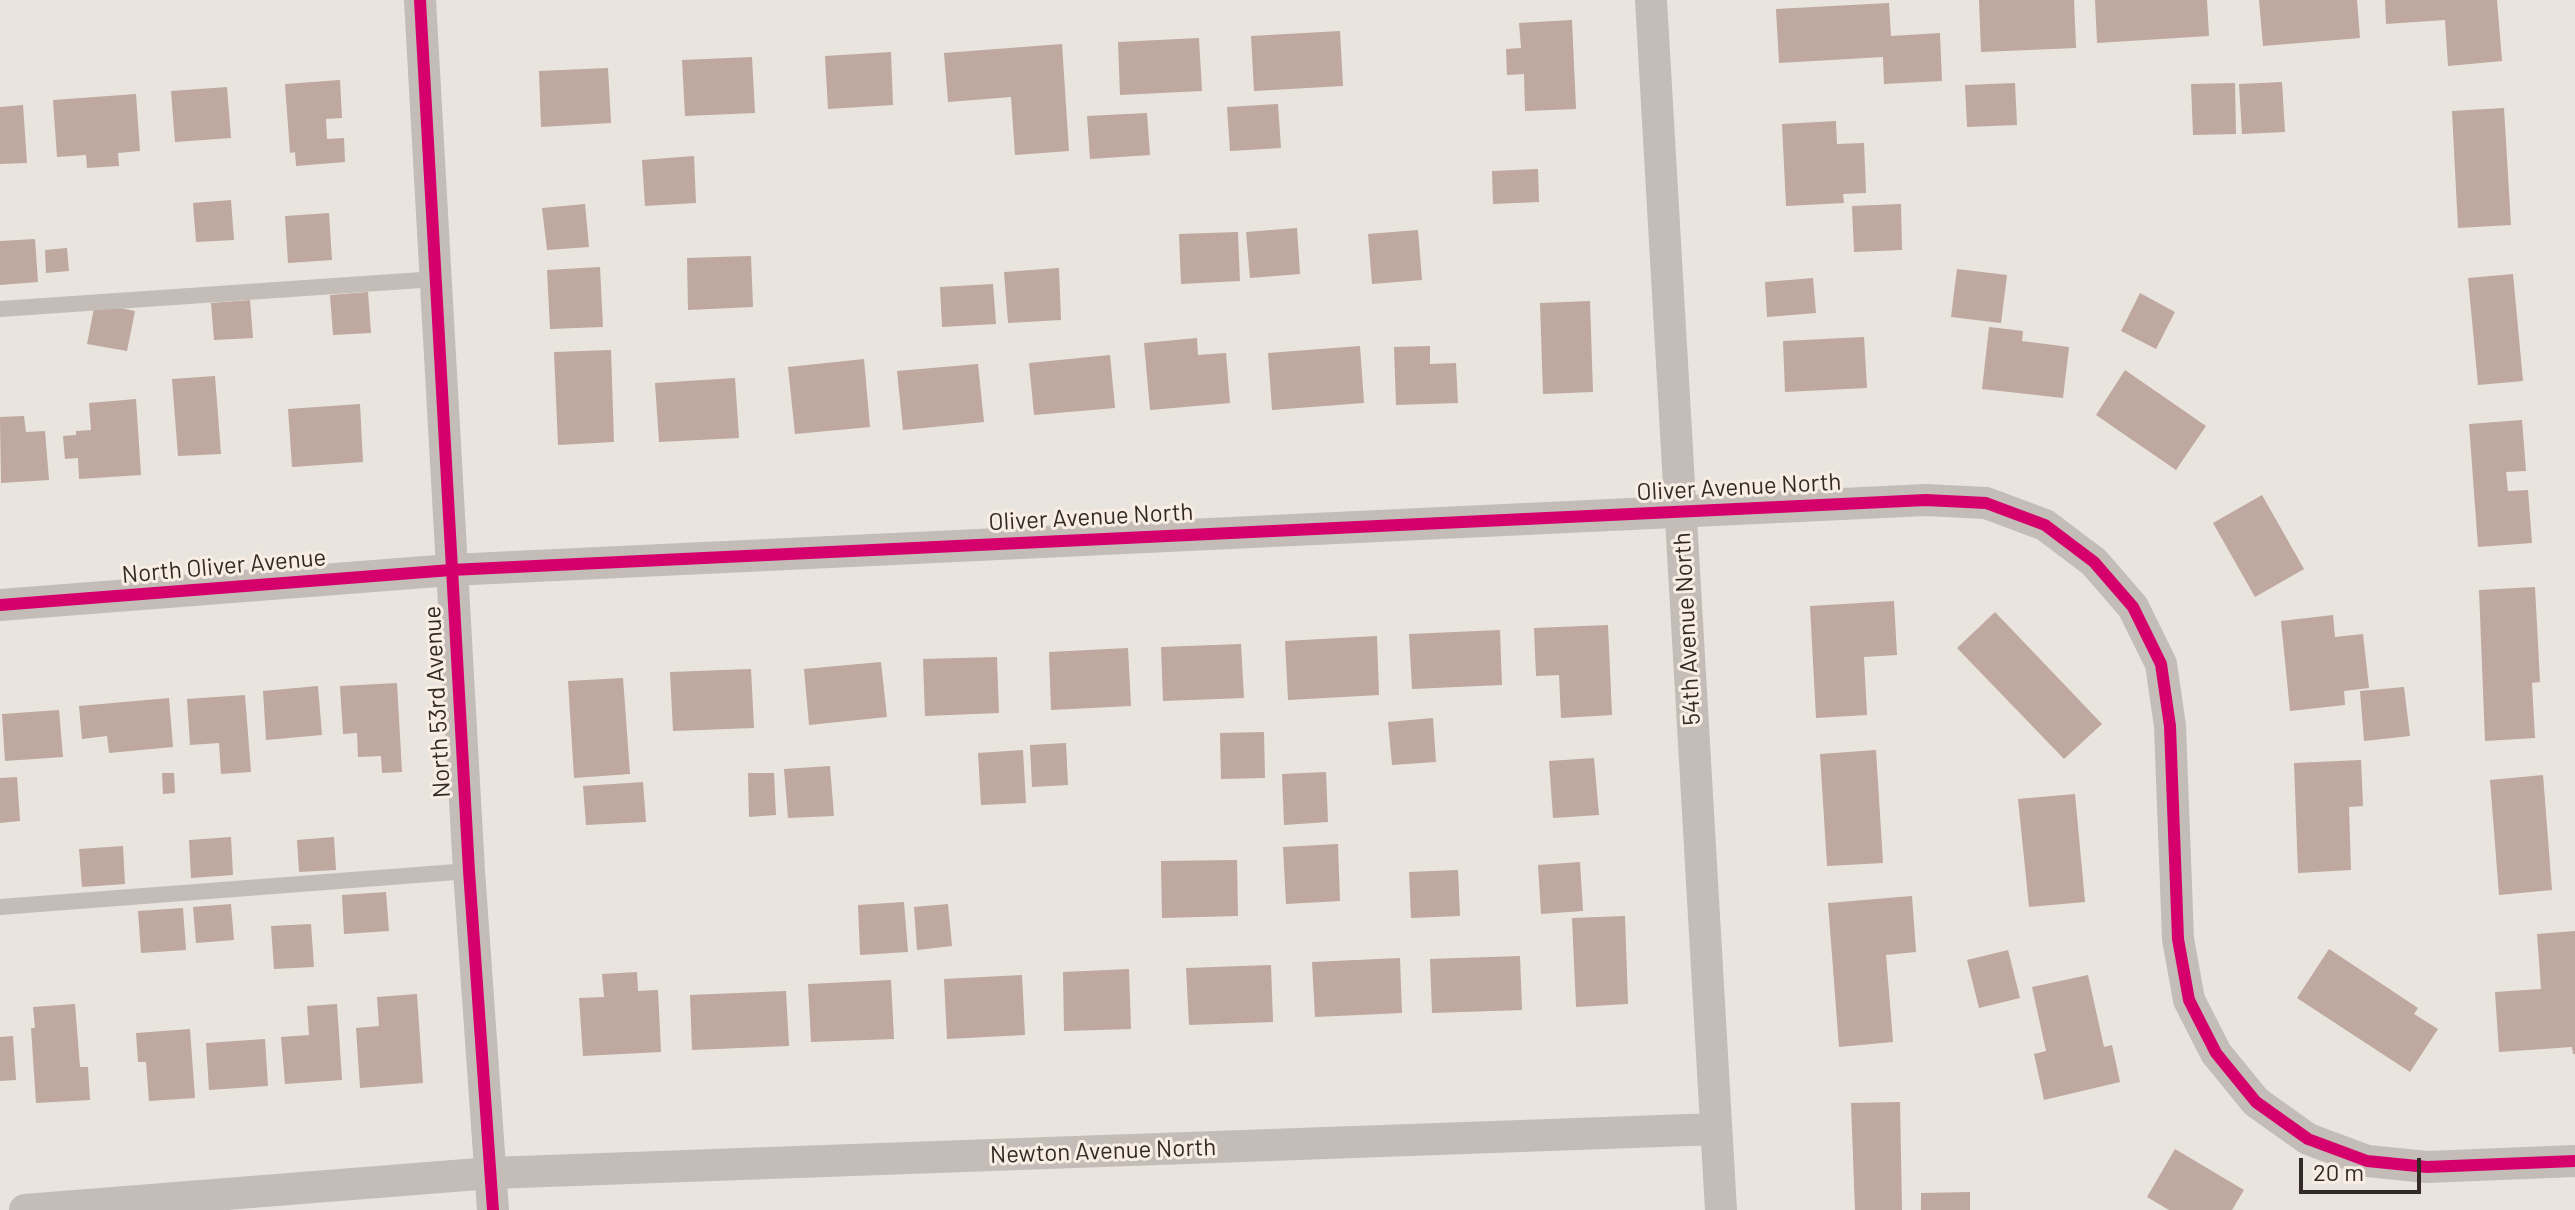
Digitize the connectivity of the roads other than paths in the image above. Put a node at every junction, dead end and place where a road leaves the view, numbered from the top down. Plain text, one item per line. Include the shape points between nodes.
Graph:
1 (420, 0) edge
2 (1651, 0) edge
3 (436, 279) junction
4 (0, 309) edge
5 (1681, 512) junction
6 (451, 570) junction
7 (0, 605) edge
8 (469, 871) junction
9 (0, 907) edge
10 (1716, 1129) junction
11 (2575, 1161) edge
12 (491, 1173) junction
13 (25, 1210) edge
14 (493, 1210) edge
15 (1721, 1210) edge

1 - 3 street, North 53rd Avenue
2 - 5 street, 54th Avenue North
3 - 4 lane
3 - 6 street, North 53rd Avenue
5 - 6 street, Oliver Avenue North
5 - 10 street, 54th Avenue North
5 - 11 street, Oliver Avenue North via 1926,500 1986,503 2045,525 2094,562 2133,607 2161,664 2170,726 2178,939 2189,1000 2216,1053 2256,1102 2308,1139 2367,1161 2427,1167
6 - 7 street, North Oliver Avenue
6 - 8 street, North 53rd Avenue
8 - 9 lane
8 - 12 street, North 53rd Avenue
10 - 12 street, Newton Avenue North
10 - 15 street, 54th Avenue North
12 - 13 street, Newton Avenue North
12 - 14 street, North 53rd Avenue

